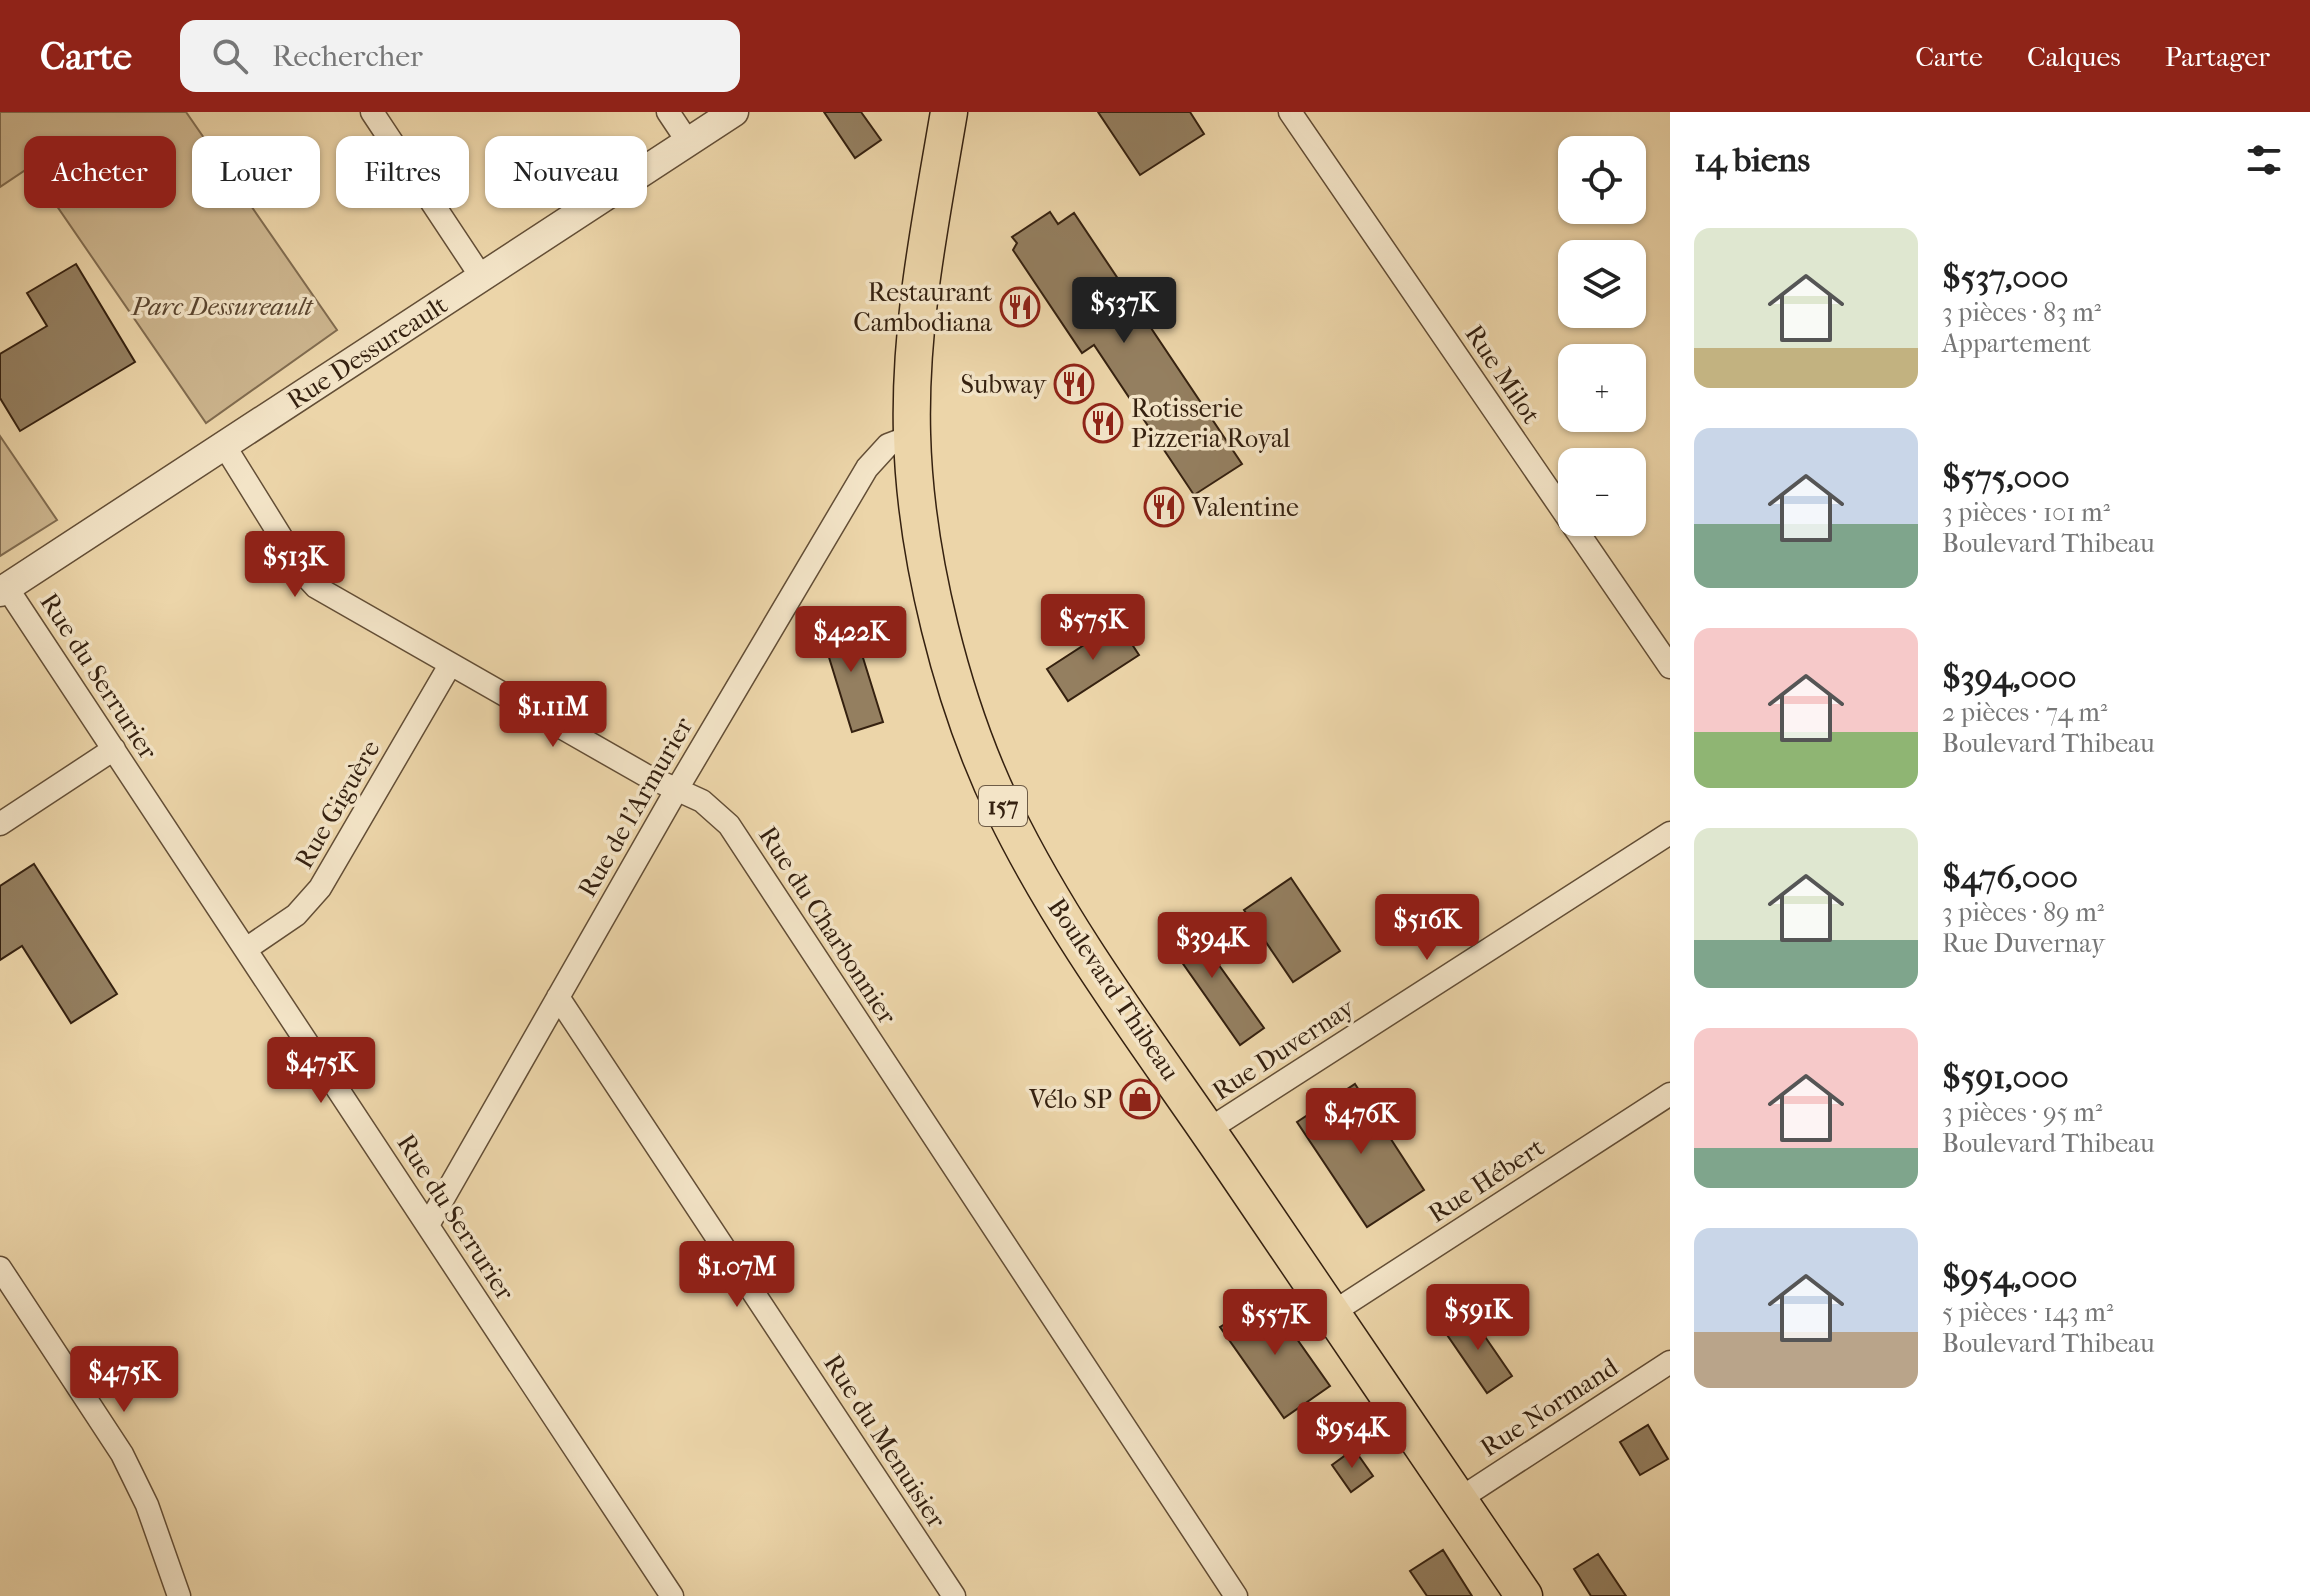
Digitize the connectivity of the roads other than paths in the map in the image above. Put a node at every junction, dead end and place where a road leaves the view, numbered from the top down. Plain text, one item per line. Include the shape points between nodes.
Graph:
1 (372, 112) edge
2 (668, 112) edge
3 (734, 112) edge
4 (949, 112) edge
5 (1290, 112) edge
6 (688, 142) junction
7 (482, 278) junction
8 (912, 436) junction
9 (224, 445) junction
10 (4, 590) edge
11 (450, 665) junction
12 (1670, 667) edge
13 (114, 749) junction
14 (677, 789) junction
15 (0, 824) edge
16 (1670, 833) edge
17 (246, 949) junction
18 (558, 997) junction
19 (1670, 1094) edge
20 (1208, 1130) junction
21 (428, 1225) junction
22 (0, 1268) edge
23 (1332, 1313) junction
24 (1670, 1362) edge
25 (1458, 1500) junction
26 (179, 1596) edge
27 (672, 1596) edge
28 (954, 1596) edge
29 (1236, 1596) edge
30 (1524, 1596) edge

1 - 7 street
2 - 6 street
3 - 6 street, Rue Dessureault
4 - 8 main road, Boulevard Thibeau / 157 via 918,300
5 - 12 street, Rue Milot
6 - 7 street, Rue Dessureault
7 - 9 street, Rue Dessureault
8 - 14 street, Rue de l'Armurier via 888,445 867,468
8 - 20 main road, Boulevard Thibeau / 157 via 935,602 992,783 1072,932
9 - 10 street, Rue Dessureault
9 - 11 street, Rue du Charbonnier via 310,581
10 - 13 street, Rue du Serrurier
11 - 14 street, Rue du Charbonnier
11 - 17 street, Rue Giguère via 320,888 296,915
13 - 15 street
13 - 17 street, Rue du Serrurier
14 - 18 street, Rue de l'Armurier
14 - 29 street, Rue du Charbonnier via 702,801 729,825
16 - 20 street, Rue Duvernay
17 - 21 street, Rue du Serrurier
18 - 21 street, Rue de l'Armurier
18 - 28 street, Rue du Menuisier
19 - 23 street, Rue Hébert
20 - 23 main road, Boulevard Thibeau / 157
21 - 27 street, Rue du Serrurier
22 - 26 street via 122,1454 147,1505
23 - 25 main road, Boulevard Thibeau / 157
24 - 25 street, Rue Normand
25 - 30 main road, Boulevard Thibeau / 157

